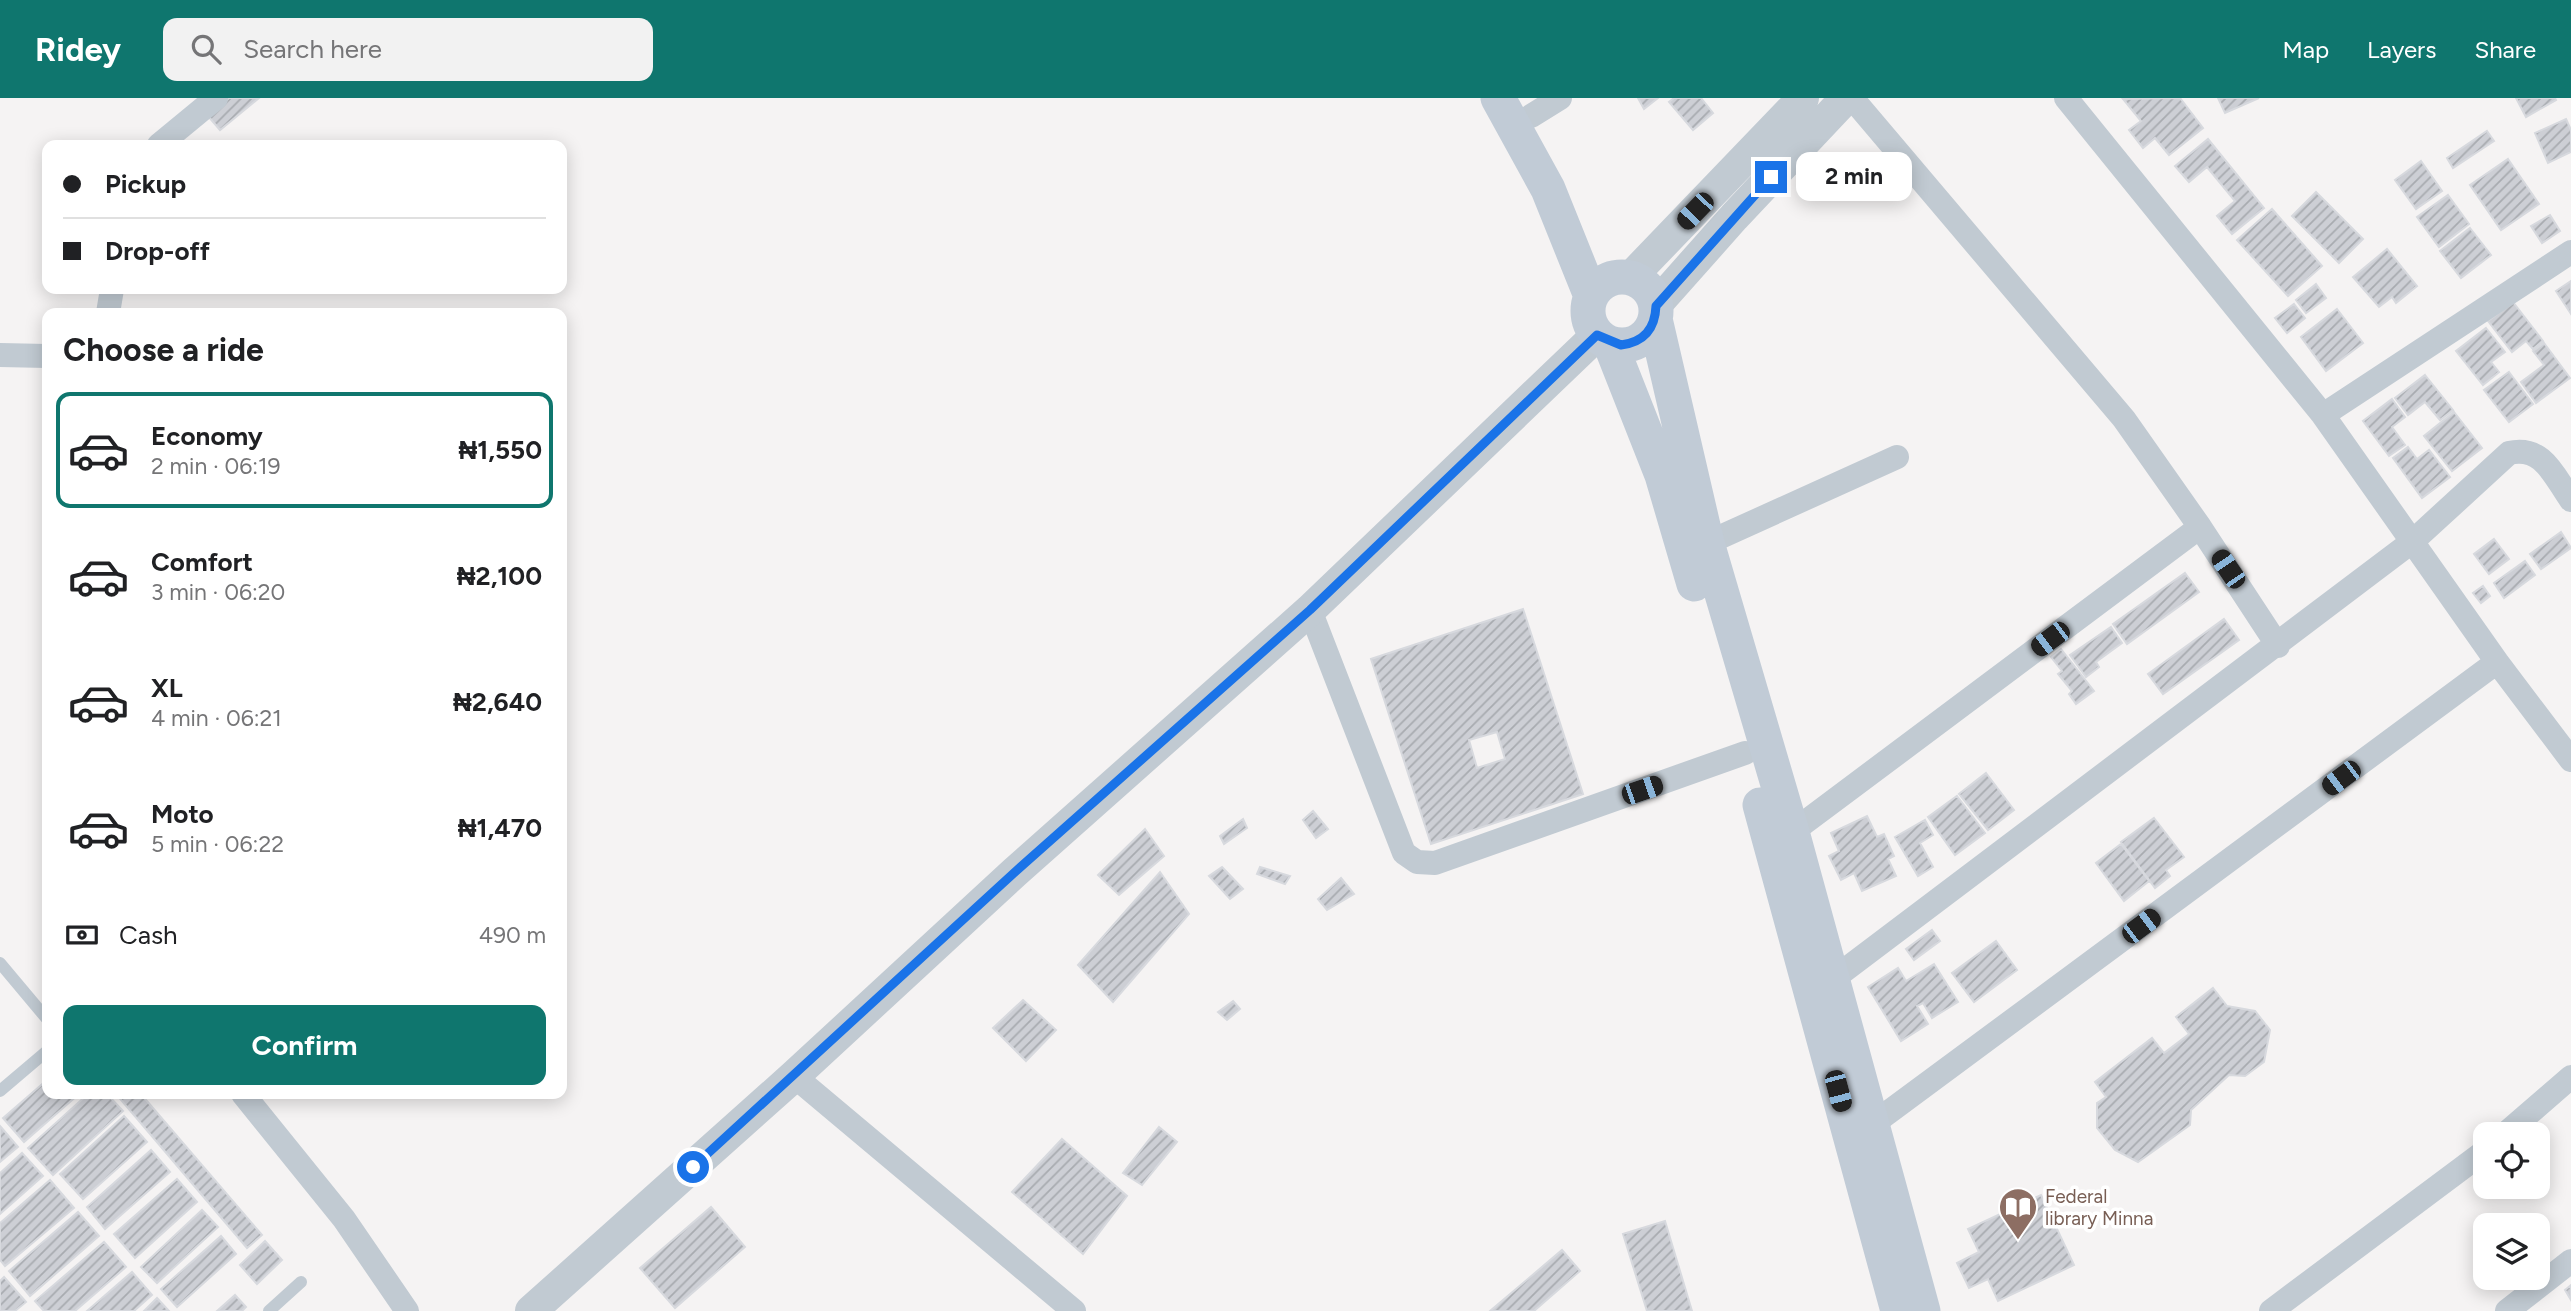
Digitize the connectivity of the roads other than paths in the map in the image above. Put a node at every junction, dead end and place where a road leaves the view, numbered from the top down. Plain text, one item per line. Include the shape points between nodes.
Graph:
1 (216, 98) edge
2 (1498, 98) edge
3 (1560, 98) edge
4 (1803, 98) edge
5 (1846, 98) edge
6 (1852, 98) edge
7 (2066, 98) edge
8 (1525, 107) edge
9 (165, 140) edge
10 (2571, 252) edge
11 (1611, 284) junction
12 (1655, 313) junction
13 (1603, 339) junction
14 (0, 355) edge
15 (42, 356) edge
16 (2323, 415) junction
17 (1896, 457) dead end
18 (2571, 500) edge
19 (2200, 527) junction
20 (2413, 541) junction
21 (1707, 543) junction
22 (1310, 610) junction
23 (2278, 646) junction
24 (2497, 662) junction
25 (1745, 753) junction
26 (2571, 760) edge
27 (1792, 832) junction
28 (0, 963) edge
29 (1833, 979) junction
30 (42, 1013) edge
31 (42, 1055) edge
32 (794, 1076) junction
33 (2571, 1077) edge
34 (0, 1091) edge
35 (247, 1099) edge
36 (2519, 1122) edge
37 (1874, 1124) junction
38 (2473, 1160) edge
39 (2571, 1261) edge
40 (301, 1282) dead end
41 (1899, 1308) edge
42 (269, 1311) edge
43 (407, 1311) edge
44 (531, 1311) edge
45 (1074, 1311) edge
46 (2272, 1311) edge
47 (2507, 1311) edge

1 - 9 street
2 - 11 main road via 1548,189
3 - 8 street
4 - 11 street
5 - 12 street via 1734,217
6 - 19 street via 2124,419
7 - 16 street
8 - 11 main road
10 - 16 street
11 - 12 main road via 1642,284
11 - 13 main road via 1587,310 1589,323
12 - 13 main road via 1642,338 1632,344
12 - 21 main road
13 - 22 street
13 - 25 main road via 1662,475
14 - 15 street
16 - 20 street
17 - 21 street
18 - 20 street via 2540,457 2525,449 2509,453
19 - 23 street
19 - 27 street
20 - 23 street
20 - 24 street
21 - 27 main road
22 - 25 street via 1404,853 1417,862 1435,863
22 - 32 street
23 - 29 street
24 - 26 street
24 - 37 street
25 - 41 main road
27 - 29 main road
28 - 30 lane
29 - 37 main road
31 - 34 lane
32 - 44 street
32 - 45 street
33 - 36 street
35 - 43 street via 344,1219
37 - 41 main road
38 - 46 street
39 - 47 street
40 - 42 lane

